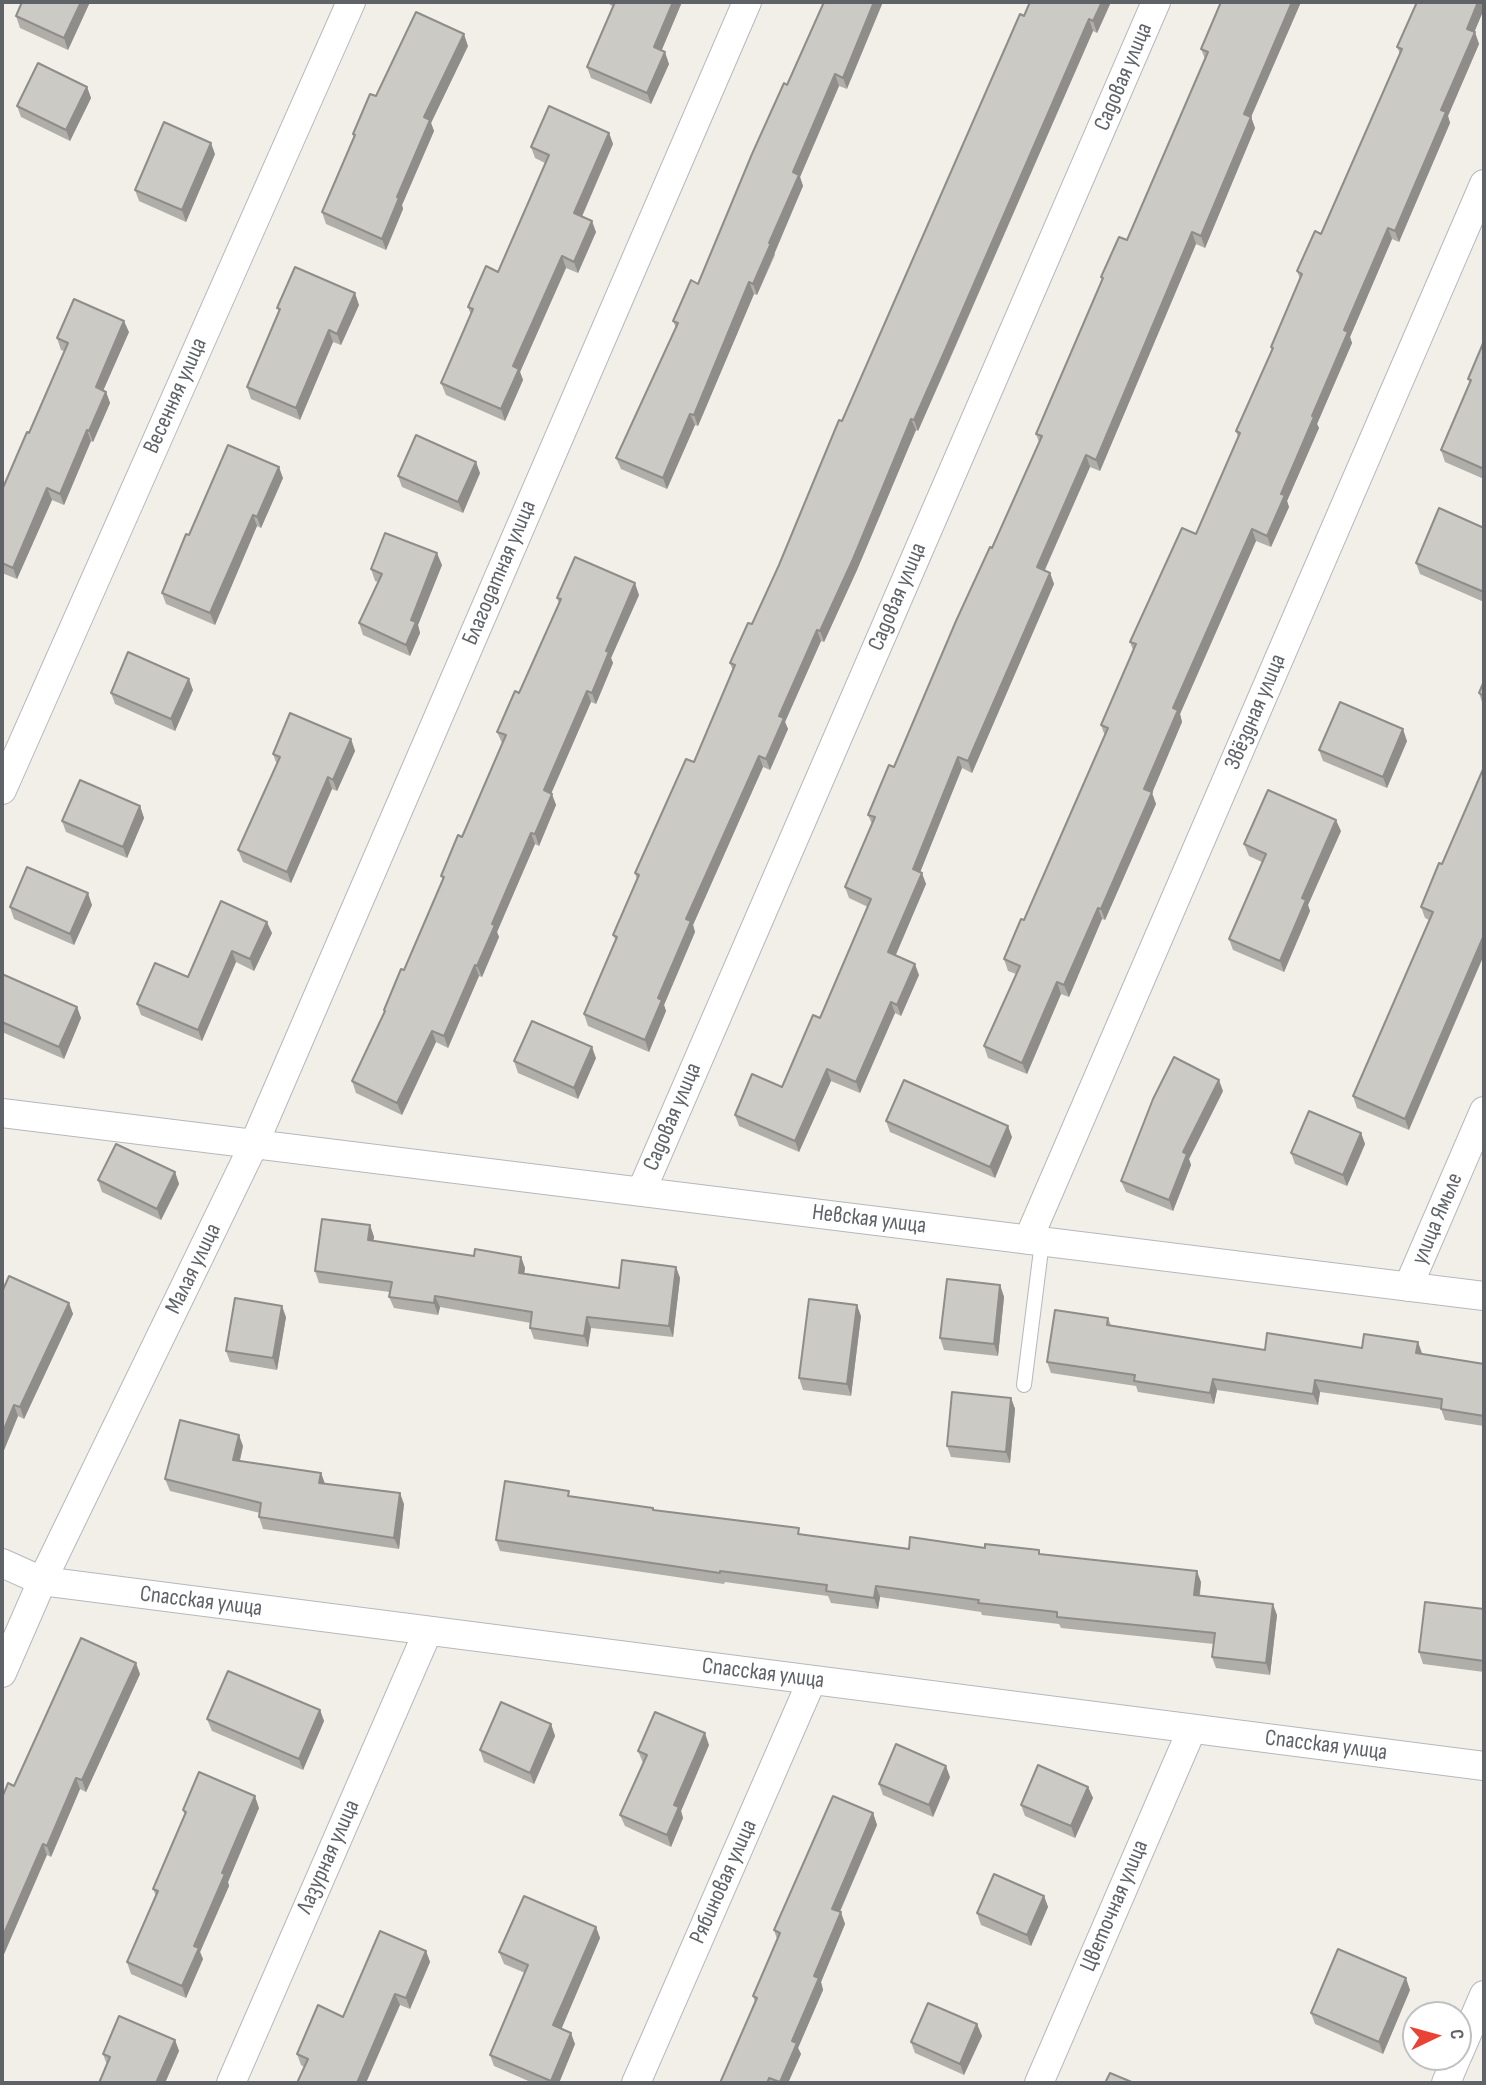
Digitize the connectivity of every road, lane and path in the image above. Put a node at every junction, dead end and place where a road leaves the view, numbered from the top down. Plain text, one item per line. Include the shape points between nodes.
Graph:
1 (351, 2) edge
2 (747, 2) edge
3 (1156, 2) edge
4 (1484, 184) edge
5 (2, 790) edge
6 (1484, 1111) edge
7 (2, 1113) edge
8 (254, 1144) junction
9 (640, 1192) junction
10 (1035, 1241) junction
11 (1408, 1287) junction
12 (1484, 1296) edge
13 (1024, 1385) dead end
14 (2, 1563) edge
15 (42, 1581) junction
16 (428, 1631) junction
17 (2, 1672) edge
18 (812, 1680) junction
19 (1192, 1729) junction
20 (1484, 1766) edge
21 (1484, 1995) edge
22 (1472, 2023) edge
23 (230, 2083) edge
24 (636, 2083) edge
25 (1039, 2083) edge

1 - 5 street, Весенняя улица
2 - 8 street, Благодатная улица
3 - 9 street, Садовая улица
4 - 10 street, Звёздная улица
6 - 11 street, улица Ямьле
7 - 8 street
8 - 9 street, Невская улица
8 - 15 street, Малая улица
9 - 10 street, Невская улица
10 - 11 street, Невская улица
10 - 13 lane
11 - 12 street, Невская улица
14 - 15 street
15 - 16 street, Спасская улица
15 - 17 street, Малая улица
16 - 18 street, Спасская улица
16 - 23 street, Лазурная улица
18 - 19 street, Спасская улица
18 - 24 street, Рябиновая улица
19 - 20 street, Спасская улица
19 - 25 street, Цветочная улица
21 - 22 street

